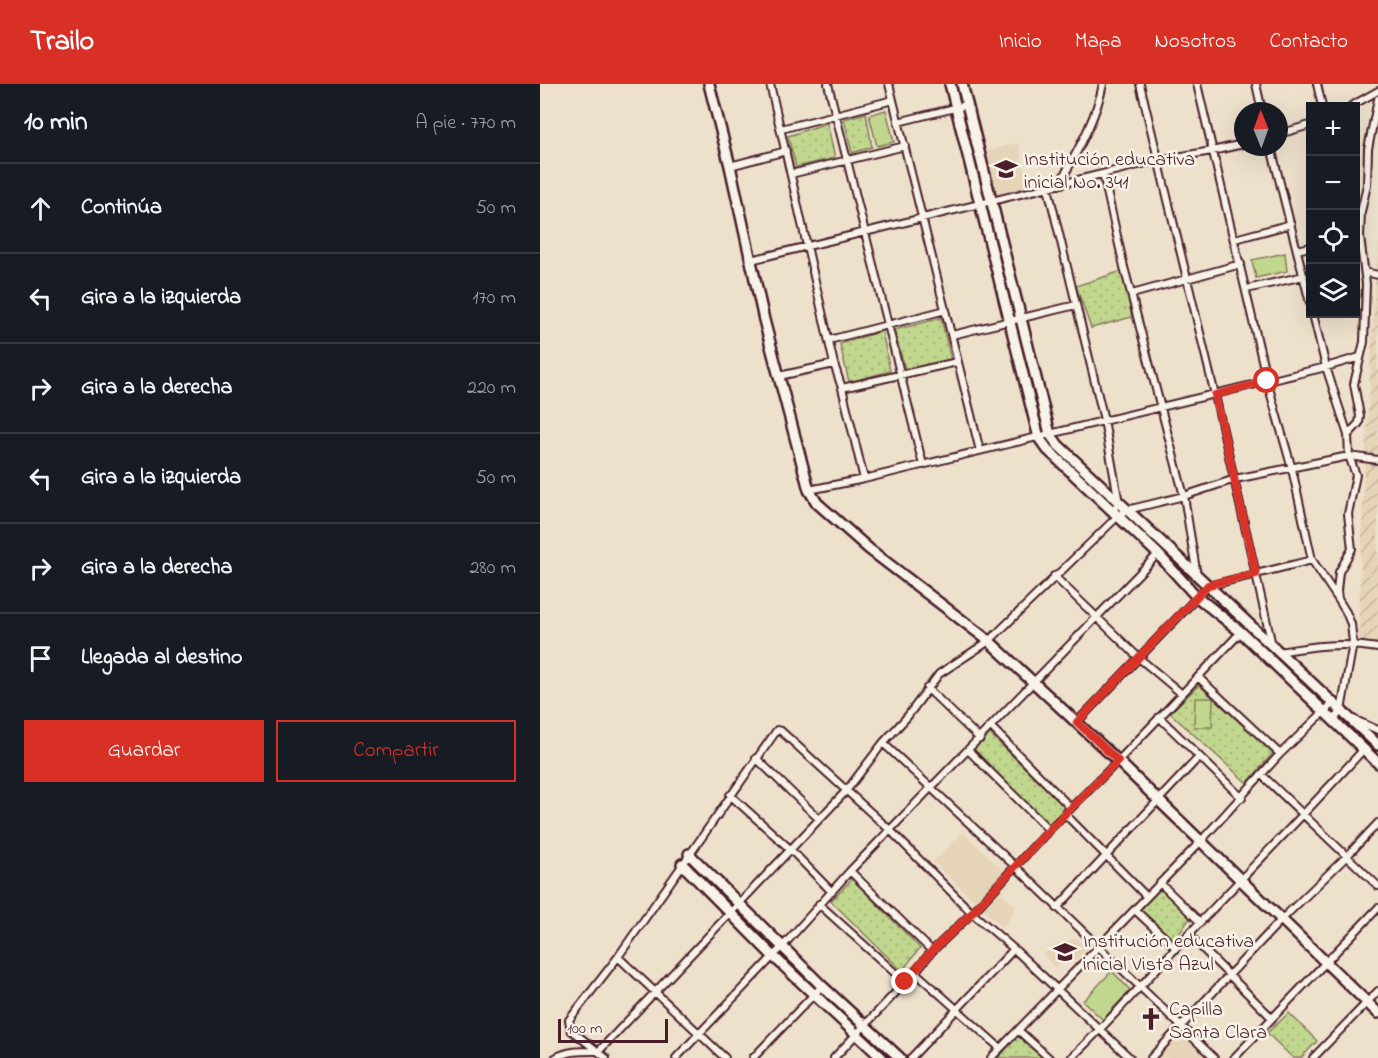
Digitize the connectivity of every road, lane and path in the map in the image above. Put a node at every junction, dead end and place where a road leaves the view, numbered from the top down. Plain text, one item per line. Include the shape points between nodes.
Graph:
1 (709, 84) edge
2 (770, 84) edge
3 (828, 84) edge
4 (889, 84) edge
5 (950, 84) edge
6 (962, 84) edge
7 (1103, 84) edge
8 (1140, 84) edge
9 (1197, 84) edge
10 (1256, 84) edge
11 (1317, 84) edge
12 (1378, 91) edge
13 (1378, 99) edge
14 (893, 100) junction
15 (1260, 102) edge
16 (1321, 102) edge
17 (1358, 102) edge
18 (968, 105) junction
19 (956, 108) junction
20 (836, 115) junction
21 (898, 122) junction
22 (1306, 126) edge
23 (781, 129) junction
24 (1288, 131) edge
25 (905, 146) junction
26 (1234, 146) edge
27 (786, 151) junction
28 (1212, 152) junction
29 (1273, 156) edge
30 (1159, 160) junction
31 (847, 161) junction
32 (730, 166) junction
33 (791, 174) junction
34 (1103, 174) junction
35 (1059, 185) junction
36 (1048, 188) junction
37 (991, 201) junction
38 (980, 204) junction
39 (1361, 212) joint
40 (923, 218) junction
41 (1360, 220) edge
42 (1291, 225) junction
43 (865, 232) junction
44 (1235, 239) junction
45 (809, 246) junction
46 (1360, 247) edge
47 (1306, 248) edge
48 (1297, 250) junction
49 (751, 260) junction
50 (1241, 264) junction
51 (1365, 272) junction
52 (1378, 275) edge
53 (1304, 276) junction
54 (1187, 278) junction
55 (1306, 284) edge
56 (1247, 289) junction
57 (1132, 294) junction
58 (1076, 305) junction
59 (946, 310) junction
60 (1021, 318) junction
61 (1314, 318) edge
62 (1010, 321) junction
63 (888, 324) junction
64 (952, 335) junction
65 (829, 340) junction
66 (1360, 357) junction
67 (957, 362) junction
68 (834, 364) junction
69 (1326, 367) junction
70 (901, 375) junction
71 (779, 376) junction
72 (1267, 381) junction
73 (842, 388) junction
74 (1215, 395) junction
75 (1162, 407) junction
76 (1104, 420) junction
77 (1050, 434) junction
78 (1348, 435) junction
79 (1039, 438) junction
80 (980, 451) junction
81 (1349, 456) junction
82 (1378, 460) edge
83 (923, 465) junction
84 (1292, 469) junction
85 (864, 479) junction
86 (1235, 479) junction
87 (809, 490) junction
88 (1184, 496) junction
89 (1119, 503) junction
90 (1127, 510) junction
91 (1115, 514) junction
92 (1158, 554) junction
93 (1312, 560) junction
94 (1256, 574) junction
95 (1054, 576) junction
96 (1197, 576) junction
97 (1208, 585) junction
98 (1196, 596) junction
99 (1338, 599) junction
100 (1097, 618) junction
101 (1240, 632) junction
102 (989, 641) junction
103 (1353, 644) junction
104 (1378, 648) edge
105 (1275, 649) junction
106 (1139, 657) junction
107 (1198, 677) junction
108 (1034, 682) junction
109 (927, 688) junction
110 (1182, 694) junction
111 (1334, 703) junction
112 (1323, 712) junction
113 (1344, 714) junction
114 (1159, 717) junction
115 (1333, 721) junction
116 (1077, 722) junction
117 (991, 727) junction
118 (1378, 730) edge
119 (980, 739) junction
120 (883, 743) junction
121 (1378, 745) edge
122 (968, 750) junction
123 (1363, 750) junction
124 (1280, 754) junction
125 (1199, 757) junction
126 (756, 758) junction
127 (1118, 761) junction
128 (1378, 763) edge
129 (1262, 776) junction
130 (931, 789) junction
131 (847, 790) junction
132 (730, 795) junction
133 (1242, 798) junction
134 (1159, 802) junction
135 (1071, 808) junction
136 (1065, 814) junction
137 (1305, 815) junction
138 (819, 819) junction
139 (1378, 823) edge
140 (1049, 830) junction
141 (891, 831) junction
142 (1200, 842) junction
143 (791, 850) junction
144 (689, 854) junction
145 (1347, 856) junction
146 (1106, 857) junction
147 (682, 864) junction
148 (1016, 867) junction
149 (850, 871) junction
150 (1240, 880) junction
151 (1160, 883) junction
152 (1378, 886) edge
153 (832, 892) junction
154 (1146, 896) junction
155 (739, 904) junction
156 (819, 904) junction
157 (1057, 908) junction
158 (1378, 908) edge
159 (1134, 910) junction
160 (730, 913) junction
161 (972, 913) junction
162 (1281, 920) junction
163 (1200, 922) junction
164 (1188, 934) junction
165 (782, 947) junction
166 (1098, 948) junction
167 (1176, 948) junction
168 (1014, 949) junction
169 (932, 951) junction
170 (773, 956) junction
171 (618, 957) junction
172 (1326, 963) junction
173 (915, 972) junction
174 (1230, 974) junction
175 (905, 982) junction
176 (822, 986) junction
177 (1140, 987) junction
178 (1057, 990) junction
179 (1378, 991) edge
180 (656, 992) junction
181 (814, 995) junction
182 (1367, 1002) junction
183 (958, 1011) junction
184 (1378, 1013) edge
185 (1272, 1018) junction
186 (864, 1026) junction
187 (1181, 1026) junction
188 (1018, 1030) junction
189 (1100, 1030) junction
190 (699, 1034) junction
191 (857, 1035) junction
192 (1000, 1048) junction
193 (599, 1051) junction
194 (1317, 1057) edge
195 (555, 1058) edge
196 (606, 1058) edge
197 (676, 1058) edge
198 (725, 1058) edge
199 (753, 1058) edge
200 (834, 1058) edge
201 (882, 1058) edge
202 (900, 1058) edge
203 (911, 1058) edge
204 (991, 1058) edge
205 (1049, 1058) edge
206 (1071, 1058) edge
207 (1130, 1058) edge
208 (1151, 1058) edge
209 (1214, 1058) edge
210 (1234, 1058) edge

1 - 32 street
2 - 23 street
3 - 20 street
4 - 14 street
5 - 19 street
6 - 18 street
7 - 35 street via 1083,138
8 - 30 street
9 - 28 street
10 - 15 street
11 - 16 street
12 - 17 street
13 - 39 street
14 - 20 street
14 - 21 street
18 - 19 street
18 - 37 street
19 - 21 street
19 - 38 street
20 - 23 street
20 - 31 street
21 - 25 street
22 - 24 street
23 - 27 street
25 - 31 street
25 - 40 street
26 - 28 street
27 - 32 street
27 - 33 street
28 - 30 street
28 - 44 street
29 - 42 street
30 - 34 street
30 - 54 street
31 - 33 street
31 - 43 street
32 - 49 street
33 - 45 street
34 - 35 street
34 - 57 street
35 - 36 street
36 - 37 street
36 - 58 street
37 - 38 street
37 - 60 street
38 - 40 street
38 - 62 street
39 - 41 street
40 - 43 street
40 - 59 street
42 - 44 street
42 - 48 street
43 - 45 street
43 - 63 street
44 - 50 street
45 - 49 street
45 - 65 street
46 - 51 street
47 - 48 street
48 - 53 street
49 - 71 street
50 - 54 street
50 - 56 street
51 - 52 street
51 - 66 street via 1364,342
53 - 55 street
53 - 56 street
54 - 57 street
54 - 74 street
56 - 72 street
57 - 75 street
58 - 60 street
58 - 76 street
59 - 63 street
59 - 64 street
60 - 62 street
60 - 77 street
61 - 69 street
62 - 64 street
62 - 79 street
63 - 65 street
63 - 70 street
64 - 67 street
65 - 68 street
66 - 69 street
66 - 78 street via 1354,384 1359,423
67 - 70 street
67 - 80 street
68 - 71 street
68 - 73 street
69 - 72 street
69 - 78 street
70 - 73 street
70 - 83 street
71 - 87 street
72 - 74 street
72 - 84 street
73 - 85 street
74 - 75 street
74 - 86 street
75 - 76 street
75 - 88 street
76 - 77 street
76 - 89 street
77 - 79 street
77 - 89 street
78 - 81 street
79 - 80 street
79 - 91 street
80 - 83 street
81 - 82 street
81 - 84 street
81 - 99 street via 1356,475 1348,514 1352,549 1339,572
83 - 85 street
84 - 86 street
84 - 93 street
85 - 87 street
86 - 88 street
86 - 94 street
87 - 102 street via 817,503 869,549
88 - 90 street
88 - 96 street
89 - 90 street
89 - 91 street
90 - 91 street
90 - 96 street
91 - 92 street
91 - 95 street
92 - 98 street
92 - 100 street
93 - 94 street
93 - 99 street
94 - 97 street
94 - 105 street
95 - 100 street
95 - 102 street
96 - 97 street
97 - 98 street
97 - 105 street
98 - 101 street
98 - 106 street
99 - 103 street via 1351,624
100 - 106 street
100 - 108 street
101 - 107 street
101 - 112 street
102 - 108 street
102 - 109 street via 939,674
103 - 104 street
103 - 105 street
103 - 113 street
105 - 111 street
106 - 110 street
106 - 116 street
107 - 110 street
107 - 124 street
108 - 116 street
108 - 117 street
109 - 119 street
109 - 120 street
110 - 114 street
111 - 112 street
111 - 113 street
112 - 115 street
112 - 124 street
113 - 115 street
113 - 118 street
113 - 121 street
114 - 125 street
114 - 127 street
115 - 123 street
116 - 127 street
117 - 119 street
117 - 135 street
119 - 122 street
120 - 130 street
120 - 131 street
122 - 130 street
122 - 140 street
123 - 128 street
123 - 137 street
124 - 129 street
125 - 133 street
125 - 134 street
126 - 131 street via 774,732 781,731
126 - 132 street
126 - 138 street
127 - 134 street
127 - 135 street
129 - 133 street
129 - 137 street
130 - 141 street
130 - 148 street
131 - 138 street
131 - 141 street
132 - 143 street
132 - 144 street
133 - 142 street
134 - 142 street
134 - 146 street
135 - 136 street
136 - 140 street
136 - 146 street
137 - 145 street
137 - 150 street
138 - 143 street
139 - 145 street
140 - 148 street
141 - 149 street
141 - 161 street
142 - 150 street
142 - 151 street
143 - 153 street
143 - 155 street
144 - 147 street
144 - 155 street
145 - 152 street
145 - 162 street
146 - 154 street
146 - 157 street
147 - 160 street
147 - 171 street
148 - 157 street
148 - 161 street
149 - 153 street
149 - 169 street
150 - 162 street
150 - 163 street
151 - 154 street
151 - 163 street
153 - 156 street
154 - 159 street
155 - 160 street
155 - 165 street
156 - 165 street
156 - 175 street
157 - 166 street
158 - 172 street
159 - 166 street
159 - 167 street
160 - 170 street
160 - 180 street
161 - 168 street
161 - 169 street
162 - 172 street
162 - 174 street
163 - 164 street
164 - 167 street
164 - 174 street
165 - 170 street
165 - 176 street
166 - 177 street
166 - 178 street
167 - 177 street
168 - 178 street
168 - 183 street
169 - 173 street
170 - 181 street
170 - 190 street
171 - 180 street
171 - 193 street via 569,1020 571,1030
172 - 182 street
172 - 185 street
173 - 175 street
173 - 183 street
174 - 185 street
174 - 187 street
175 - 186 street
176 - 181 street
176 - 186 street
177 - 187 street
177 - 189 street
178 - 188 street
178 - 189 street
179 - 182 street
180 - 190 street
180 - 193 street
181 - 191 street
181 - 199 street
182 - 184 street
182 - 194 street
183 - 192 street
183 - 203 street
185 - 210 street
186 - 191 street
186 - 202 street
187 - 208 street
187 - 209 street
188 - 192 street
188 - 205 street
189 - 206 street
189 - 207 street
190 - 197 street
190 - 198 street
191 - 200 street
191 - 201 street
192 - 204 street
193 - 195 street via 577,1050
193 - 196 street

